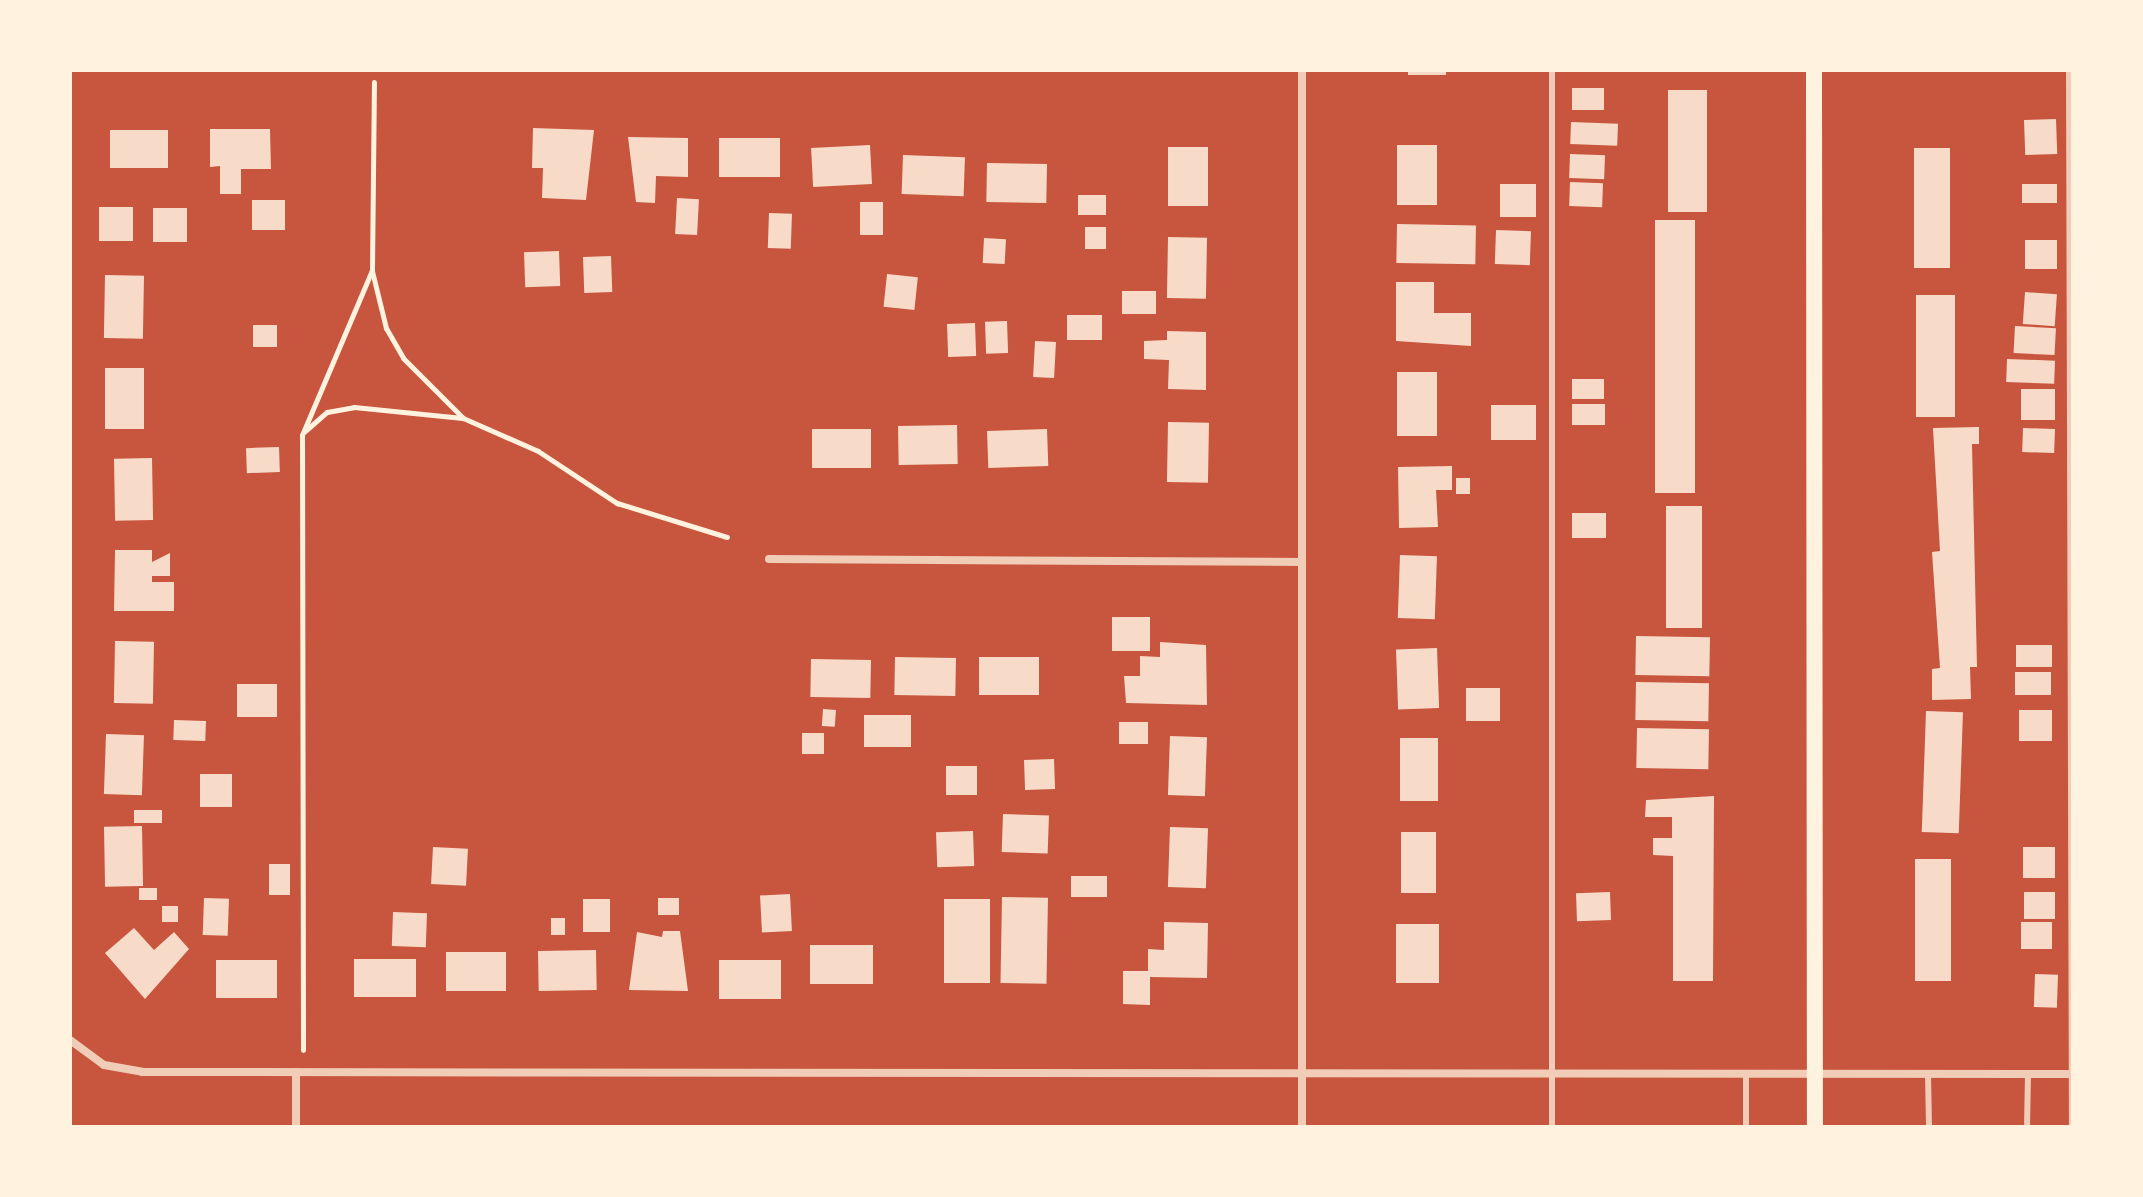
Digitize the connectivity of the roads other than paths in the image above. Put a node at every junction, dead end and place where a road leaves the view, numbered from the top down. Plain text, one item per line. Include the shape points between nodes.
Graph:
1 (1302, 70) edge
2 (1552, 70) edge
3 (1814, 70) edge
4 (2069, 70) edge
5 (769, 559) dead end
6 (1302, 562) junction
7 (70, 1040) edge
8 (296, 1072) junction
9 (1302, 1073) junction
10 (1552, 1073) junction
11 (1746, 1073) junction
12 (1815, 1073) junction
13 (1928, 1074) junction
14 (2028, 1074) junction
15 (2072, 1074) edge
16 (296, 1127) edge
17 (1302, 1127) edge
18 (1552, 1127) edge
19 (1746, 1127) edge
20 (1815, 1127) edge
21 (1929, 1127) edge
22 (2027, 1127) edge
23 (2072, 1127) edge

1 - 6 street
2 - 10 lane
3 - 12 main road
4 - 15 lane
5 - 6 street
6 - 9 street
7 - 8 street via 104,1065 142,1072
8 - 9 street
8 - 16 street
9 - 10 street
9 - 17 street
10 - 11 street
10 - 18 lane
11 - 12 street
11 - 19 lane
12 - 13 street
12 - 20 main road
13 - 14 street
13 - 21 lane
14 - 15 street
14 - 22 lane
15 - 23 lane

